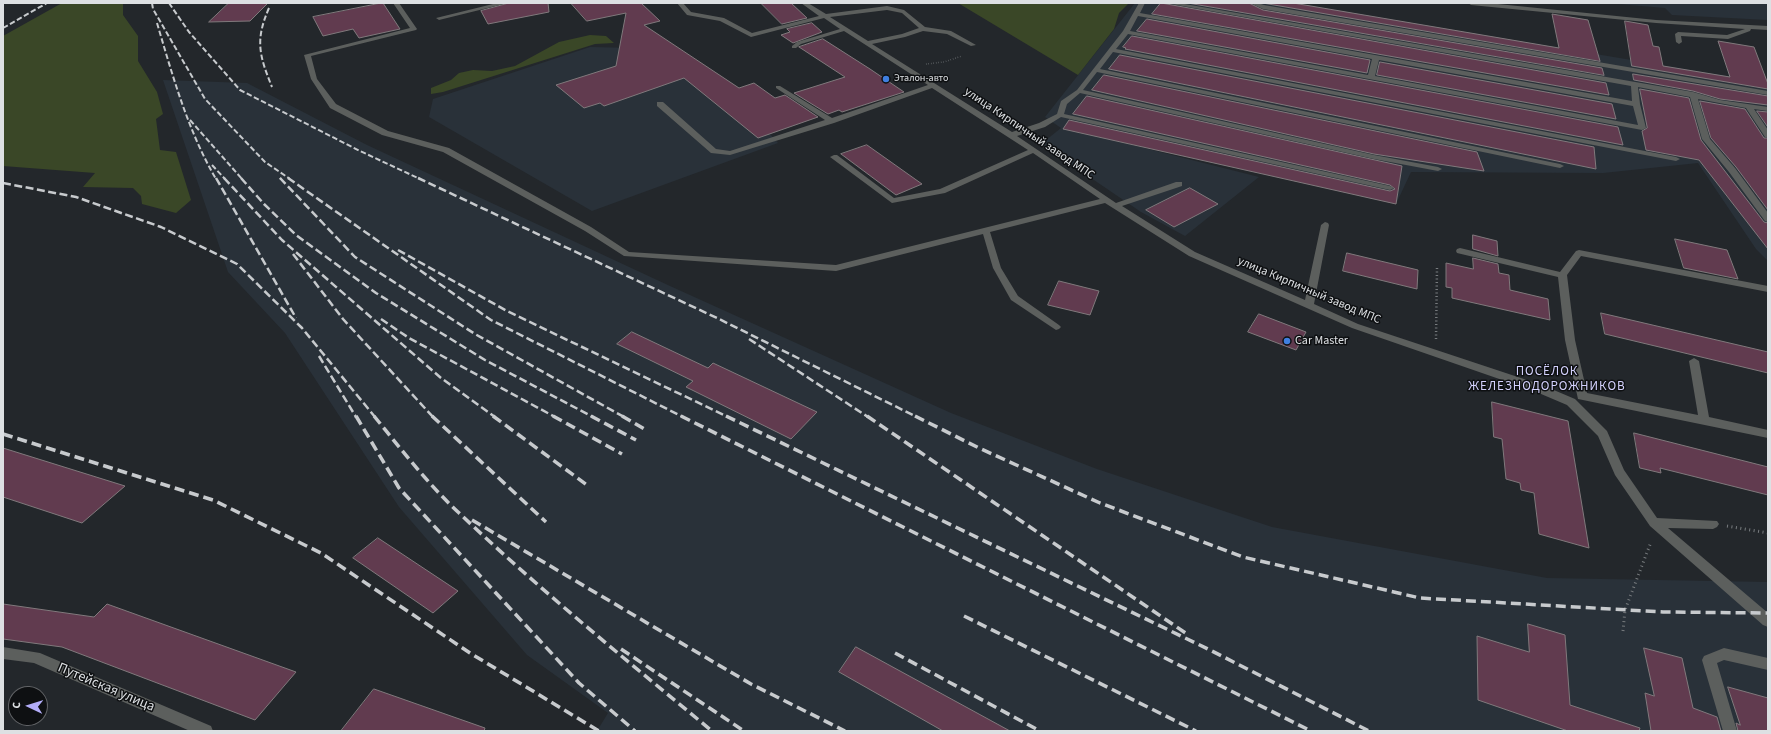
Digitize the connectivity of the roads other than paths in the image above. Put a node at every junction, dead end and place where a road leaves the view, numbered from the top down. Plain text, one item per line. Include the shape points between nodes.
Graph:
1 (396, 3) edge
2 (505, 3) edge
3 (680, 3) edge
4 (804, 3) edge
5 (1142, 3) edge
6 (1170, 3) edge
7 (1254, 3) edge
8 (1471, 3) edge
9 (1135, 14) junction
10 (825, 16) junction
11 (439, 18) dead end
12 (1756, 28) junction
13 (1768, 28) edge
14 (923, 29) junction
15 (845, 30) junction
16 (1126, 32) junction
17 (1679, 42) dead end
18 (866, 43) junction
19 (972, 45) road end
20 (794, 46) dead end
21 (1112, 50) junction
22 (1376, 57) junction
23 (1096, 70) junction
24 (1371, 77) junction
25 (1674, 77) junction
26 (1634, 84) junction
27 (934, 85) junction
28 (778, 88) dead end
29 (1079, 91) junction
30 (1679, 92) junction
31 (1768, 93) edge
32 (1693, 94) junction
33 (660, 104) dead end
34 (1636, 104) junction
35 (1748, 106) junction
36 (1768, 109) edge
37 (1060, 115) junction
38 (831, 121) junction
39 (1010, 135) junction
40 (1768, 135) edge
41 (1034, 150) junction
42 (834, 157) dead end
43 (1676, 159) dead end
44 (1560, 166) dead end
45 (1438, 169) dead end
46 (1179, 184) dead end
47 (1390, 188) dead end
48 (1106, 200) junction
49 (1114, 206) junction
50 (1768, 219) edge
51 (1325, 225) dead end
52 (986, 231) junction
53 (1460, 251) dead end
54 (1562, 275) junction
55 (1768, 289) edge
56 (1309, 305) junction
57 (1056, 327) dead end
58 (1694, 361) dead end
59 (1582, 396) junction
60 (1571, 402) junction
61 (1704, 420) junction
62 (1768, 434) edge
63 (1654, 522) junction
64 (1713, 524) road end
65 (1768, 621) edge
66 (3, 653) edge
67 (1768, 664) edge
68 (206, 731) edge
69 (1730, 731) edge

1 - 52 street via 414,29 307,55 314,79 333,106 385,133 446,150 628,254 836,268
2 - 11 street
3 - 10 street via 689,14 722,19 751,35
4 - 10 street, улица Кирпичный завод МПС
5 - 9 street
6 - 26 street
7 - 25 street via 1263,7
8 - 12 street
9 - 16 street
9 - 22 street
10 - 14 street via 887,8 904,12
10 - 15 street, улица Кирпичный завод МПС
12 - 13 street
12 - 17 street via 1728,36 1678,34
14 - 18 street via 903,36
14 - 19 street via 949,32
15 - 18 street, улица Кирпичный завод МПС
15 - 20 street
16 - 21 street
16 - 24 street
18 - 27 street, улица Кирпичный завод МПС
21 - 23 street
21 - 43 street
22 - 24 street
22 - 34 street
23 - 29 street
23 - 44 street
24 - 34 street via 1642,128
25 - 30 street
25 - 31 street
26 - 30 street
26 - 34 street
27 - 38 street
27 - 39 street, улица Кирпичный завод МПС
28 - 38 street
29 - 37 street via 1064,103
29 - 45 street via 1374,158
30 - 32 street
32 - 35 street via 1720,102
32 - 50 street via 1706,139
33 - 38 street via 714,151 730,153
35 - 36 street
35 - 40 street
37 - 39 street via 1042,125
37 - 47 street
39 - 41 street, улица Кирпичный завод МПС
41 - 42 street via 942,191 892,201
41 - 48 street, улица Кирпичный завод МПС
46 - 49 street
48 - 49 street, улица Кирпичный завод МПС
48 - 52 street
49 - 56 street, улица Кирпичный завод МПС via 1192,254
51 - 56 street
52 - 57 street via 997,268 1014,298
53 - 54 street
54 - 55 street via 1578,253
54 - 59 street via 1570,340
56 - 60 street, улица Кирпичный завод МПС via 1355,326 1538,388
58 - 61 street
59 - 60 street
59 - 61 street
60 - 63 street, улица Кирпичный завод МПС via 1603,434 1619,472
61 - 62 street
63 - 64 street
63 - 65 street, улица Кирпичный завод МПС
66 - 68 street, Путейская улица via 35,657
67 - 69 street via 1724,654 1709,660

